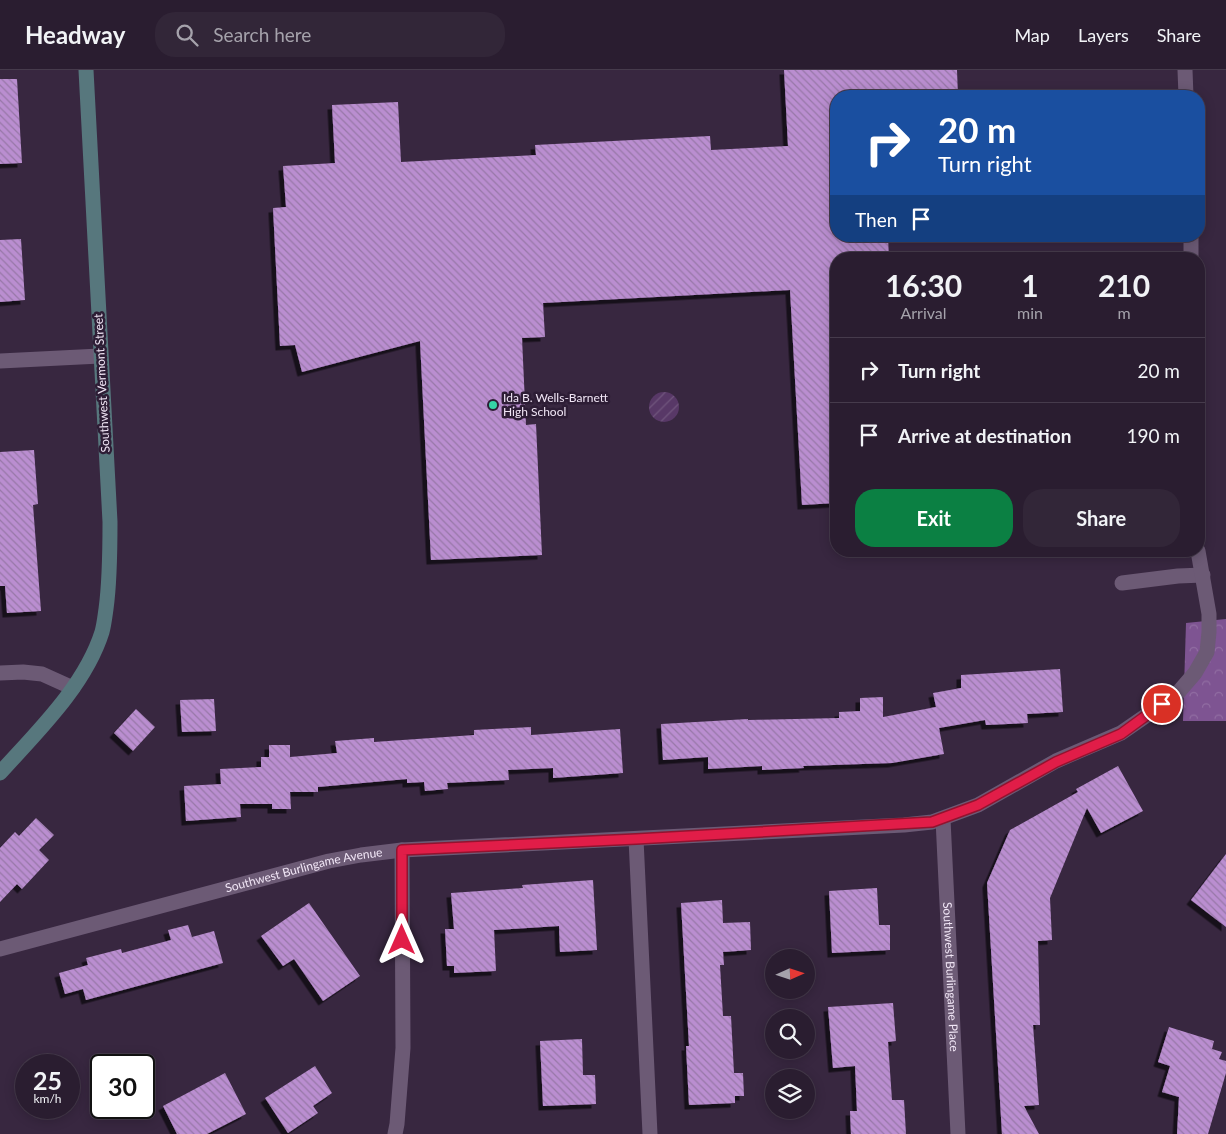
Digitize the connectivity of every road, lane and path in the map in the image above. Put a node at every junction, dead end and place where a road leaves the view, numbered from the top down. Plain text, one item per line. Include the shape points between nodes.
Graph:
1 (86, 70) edge
2 (1186, 70) edge
3 (1186, 90) edge
4 (100, 356) junction
5 (0, 361) edge
6 (1199, 557) edge
7 (1203, 575) junction
8 (1122, 583) dead end
9 (0, 673) edge
10 (73, 688) junction
11 (0, 773) edge
12 (943, 819) junction
13 (636, 839) junction
14 (402, 850) junction
15 (0, 948) edge
16 (395, 1134) edge
17 (650, 1134) edge
18 (958, 1134) edge

1 - 4 street, Southwest Vermont Street
2 - 3 street
4 - 5 street
4 - 10 street, Southwest Vermont Street via 110,522 109,587 102,630
6 - 7 street, Southwest Burlingame Avenue
7 - 8 street
7 - 12 street, Southwest Burlingame Avenue via 1209,614 1207,652 1176,695 1121,734 1056,762 978,805
9 - 10 street via 42,674
10 - 11 street, Southwest Vermont Street
12 - 13 street, Southwest Burlingame Avenue via 904,825
12 - 18 street, Southwest Burlingame Place
13 - 14 street, Southwest Burlingame Avenue
13 - 17 street
14 - 15 street, Southwest Burlingame Avenue via 329,861
14 - 16 street via 402,1048

